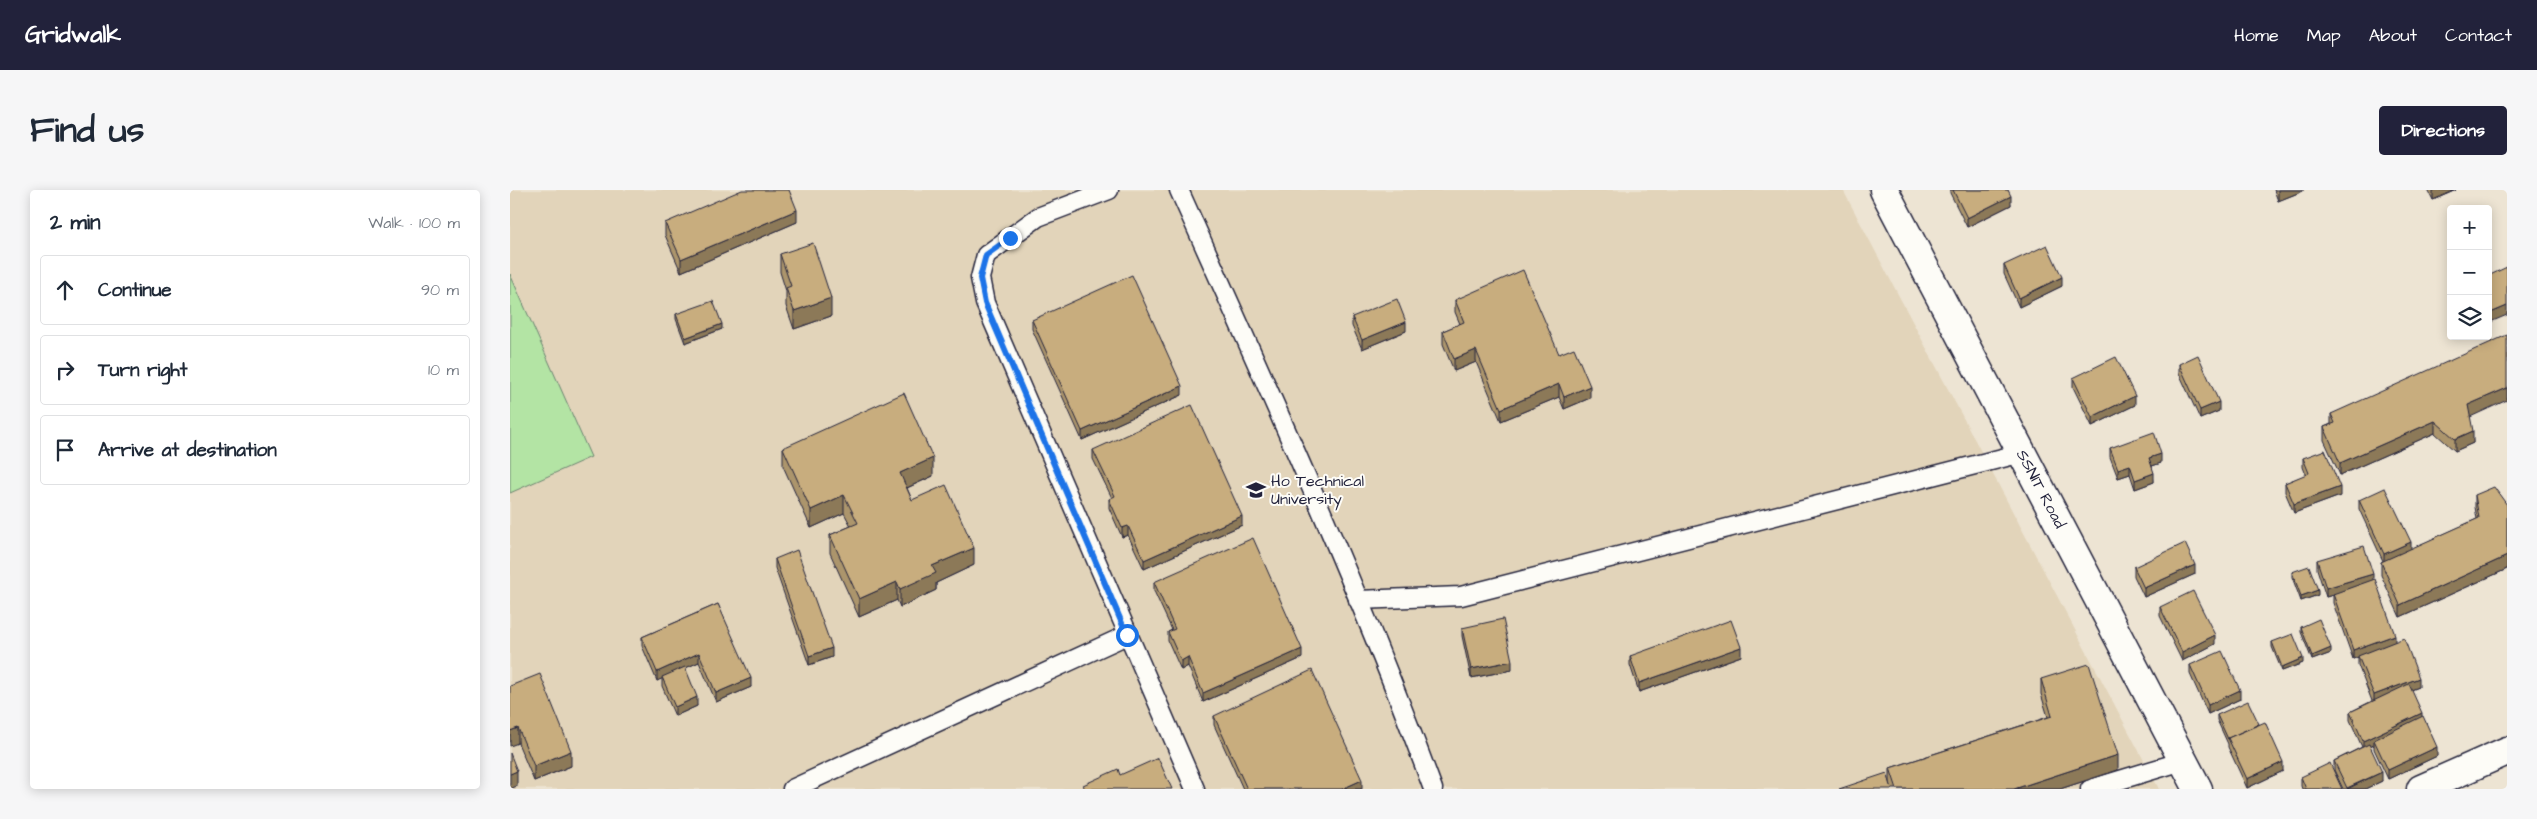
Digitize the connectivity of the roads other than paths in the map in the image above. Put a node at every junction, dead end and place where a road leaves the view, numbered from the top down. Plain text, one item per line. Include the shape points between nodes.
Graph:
1 (1109, 190) edge
2 (1180, 190) edge
3 (1884, 190) edge
4 (2022, 453) junction
5 (1358, 600) junction
6 (1127, 635) junction
7 (2507, 750) edge
8 (2183, 762) junction
9 (792, 789) edge
10 (1195, 789) edge
11 (1433, 789) edge
12 (2090, 789) edge
13 (2198, 789) edge
14 (2421, 789) edge

1 - 6 lane via 1038,217 986,255 980,278 985,303
2 - 5 lane
3 - 4 street, SSNIT Road
4 - 5 lane via 1461,596
4 - 8 street, SSNIT Road
5 - 11 lane
6 - 9 lane
6 - 10 lane
7 - 14 street
8 - 12 lane
8 - 13 street, SSNIT Road

